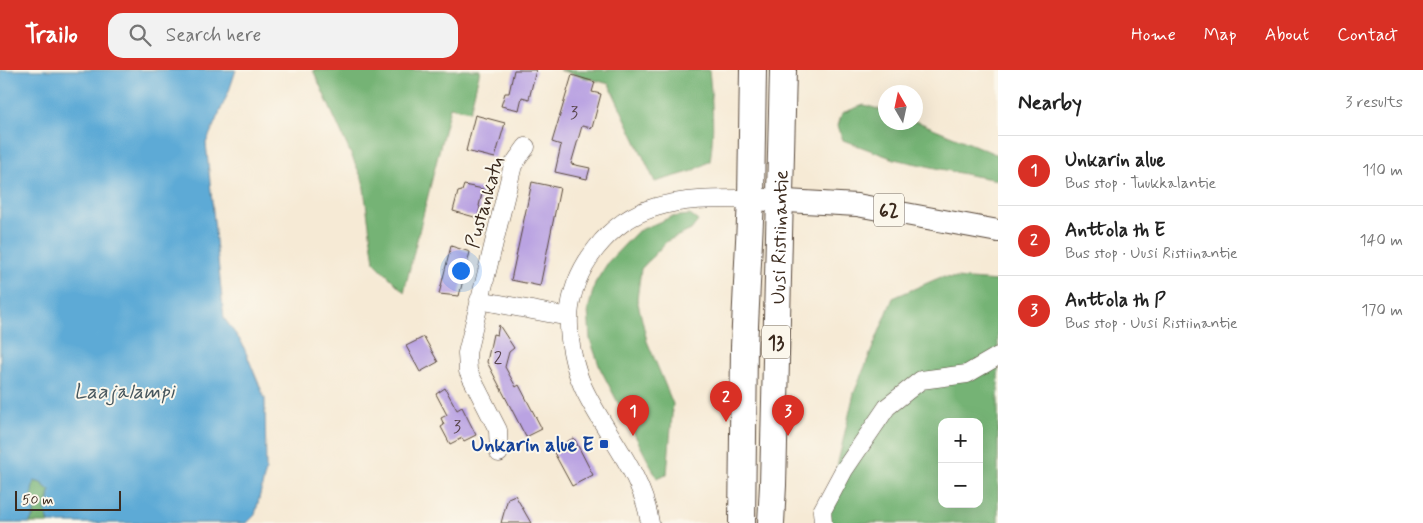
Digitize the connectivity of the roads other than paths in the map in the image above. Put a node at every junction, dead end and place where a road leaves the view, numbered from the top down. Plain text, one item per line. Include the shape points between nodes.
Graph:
1 (753, 70) edge
2 (783, 70) edge
3 (526, 147) dead end
4 (751, 199) junction
5 (779, 199) junction
6 (998, 231) edge
7 (479, 300) junction
8 (569, 317) junction
9 (998, 356) edge
10 (499, 453) dead end
11 (650, 523) edge
12 (742, 523) edge
13 (771, 523) edge
14 (823, 523) edge

1 - 4 highway, Uusi Ristiinantie / 13
2 - 5 highway, Uusi Ristiinantie / 13
3 - 7 street, Pustankatu via 513,165
4 - 5 main road, 62
4 - 8 street via 675,202 655,207 620,225 605,238 582,268
4 - 12 highway, Uusi Ristiinantie / 13 via 744,347
5 - 6 main road, 62 via 857,205
5 - 13 highway, Uusi Ristiinantie / 13
7 - 8 street
7 - 10 street, Pustankatu via 466,353 468,371 498,430
8 - 11 street via 578,376 640,488
9 - 14 street via 967,374 921,380 888,407 844,470 822,511

